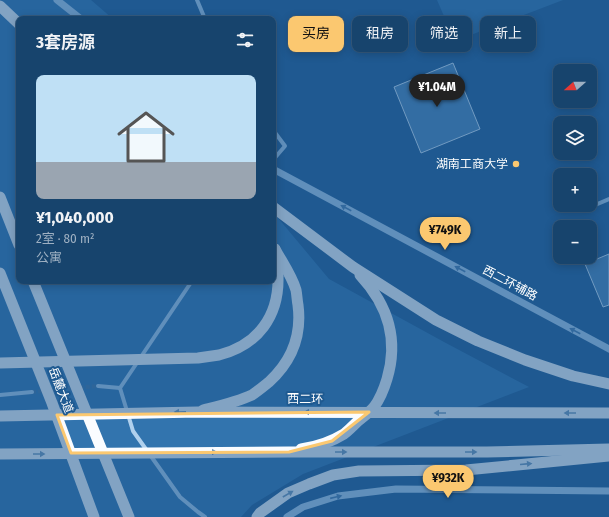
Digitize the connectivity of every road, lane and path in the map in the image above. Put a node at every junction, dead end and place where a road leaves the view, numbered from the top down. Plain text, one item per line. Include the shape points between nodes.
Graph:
1 (57, 0) edge
2 (197, 0) edge
3 (0, 6) edge
4 (77, 16) edge
5 (204, 16) edge
6 (16, 21) edge
7 (276, 134) edge
8 (276, 156) edge
9 (276, 171) edge
10 (0, 198) edge
11 (609, 199) edge
12 (597, 204) edge
13 (276, 209) edge
14 (16, 238) edge
15 (276, 251) edge
16 (276, 262) edge
17 (353, 267) junction
18 (0, 273) edge
19 (34, 284) edge
20 (190, 284) edge
21 (609, 349) edge
22 (0, 363) edge
23 (609, 384) edge
24 (98, 386) tunnel mouth
25 (120, 388) junction
26 (32, 392) tunnel mouth
27 (0, 395) edge
28 (198, 412) junction
29 (609, 413) edge
30 (0, 416) edge
31 (609, 449) edge
32 (289, 452) junction
33 (0, 454) edge
34 (609, 456) edge
35 (609, 491) edge
36 (94, 517) edge
37 (129, 517) edge
38 (205, 517) edge
39 (257, 517) edge
40 (287, 517) edge

1 - 4 street
2 - 5 street
3 - 6 highway
7 - 8 street via 285,146
21 -> 9 street, 西二环辅路
10 - 14 highway
11 - 12 street
13 - 17 highway
15 - 28 highway, bridge via 287,268 296,290 299,312 294,348 278,374 253,394
16 - 22 highway, bridge via 278,293 264,328 238,348 219,355 198,358
17 - 23 highway via 436,320 478,341 525,360
17 - 32 highway, bridge via 377,296 391,332 393,352 384,389 374,407 345,433 332,441
18 - 36 highway, 岳麓大道
19 - 37 highway, 岳麓大道
20 - 25 street
24 - 25 street
25 - 38 street via 133,431 180,497
26 - 27 street
29 -> 28 highway, 西二环, bridge
28 -> 30 highway, 西二环, bridge
32 -> 31 highway, bridge
33 -> 32 highway, bridge
39 -> 34 highway via 295,490 333,475 359,471 466,470
40 -> 35 street via 303,507 338,496 396,489

